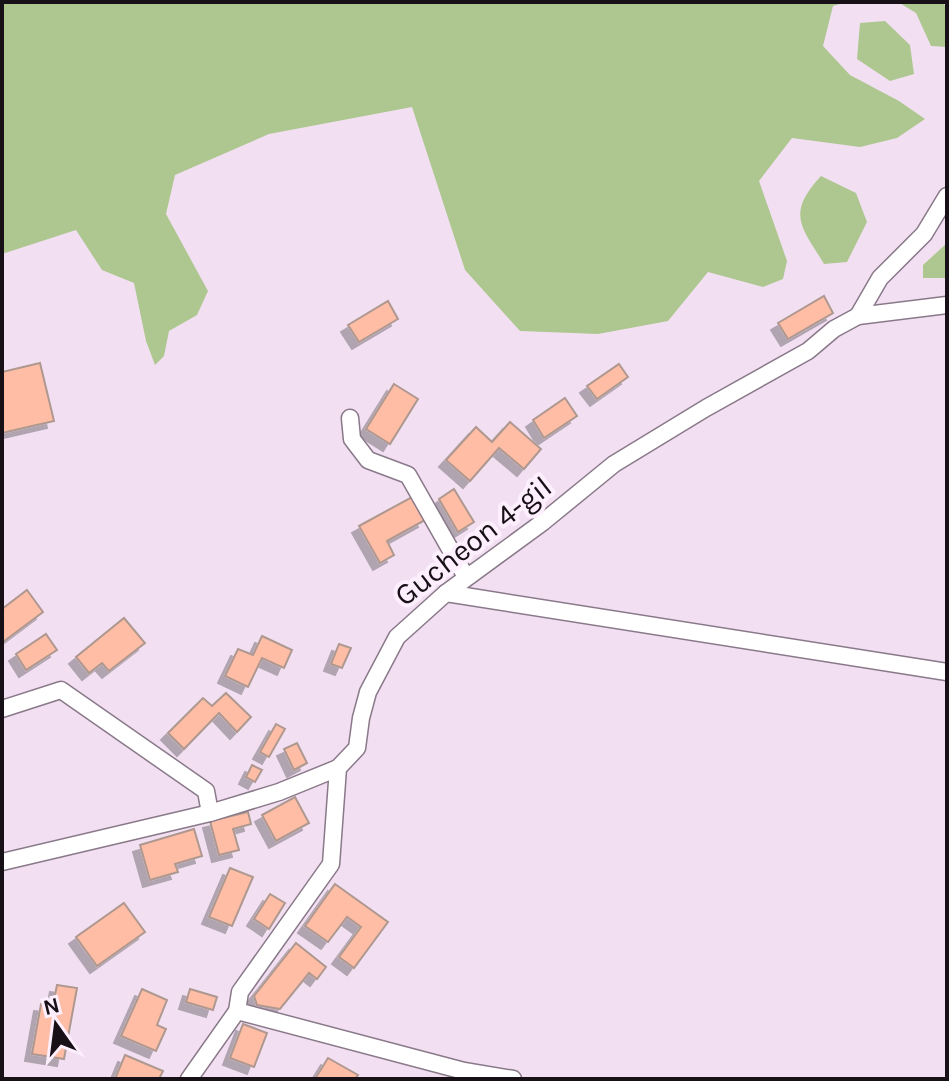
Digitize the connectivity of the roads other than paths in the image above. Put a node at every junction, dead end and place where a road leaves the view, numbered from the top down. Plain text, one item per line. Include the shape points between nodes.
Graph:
1 (947, 196) edge
2 (947, 305) edge
3 (858, 316) junction
4 (350, 418) dead end
5 (466, 577) junction
6 (446, 593) junction
7 (947, 672) edge
8 (2, 709) edge
9 (338, 768) junction
10 (210, 813) junction
11 (2, 862) edge
12 (237, 1011) junction
13 (462, 1075) edge
14 (189, 1079) edge
15 (513, 1079) edge

1 - 3 lane via 924,234 880,278
2 - 3 lane, Gucheon 4-gil
3 - 5 lane, Gucheon 4-gil via 614,464
4 - 5 lane via 352,439 368,460 408,475
5 - 6 lane, Gucheon 4-gil
6 - 7 lane
6 - 9 lane, Gucheon 4-gil via 397,637 368,692 357,748
8 - 10 lane via 61,690 206,791
9 - 10 lane
9 - 12 lane, Gucheon 4-gil via 331,864 240,992
10 - 11 lane
12 - 13 lane
12 - 14 lane, Gucheon 4-gil
13 - 15 lane

